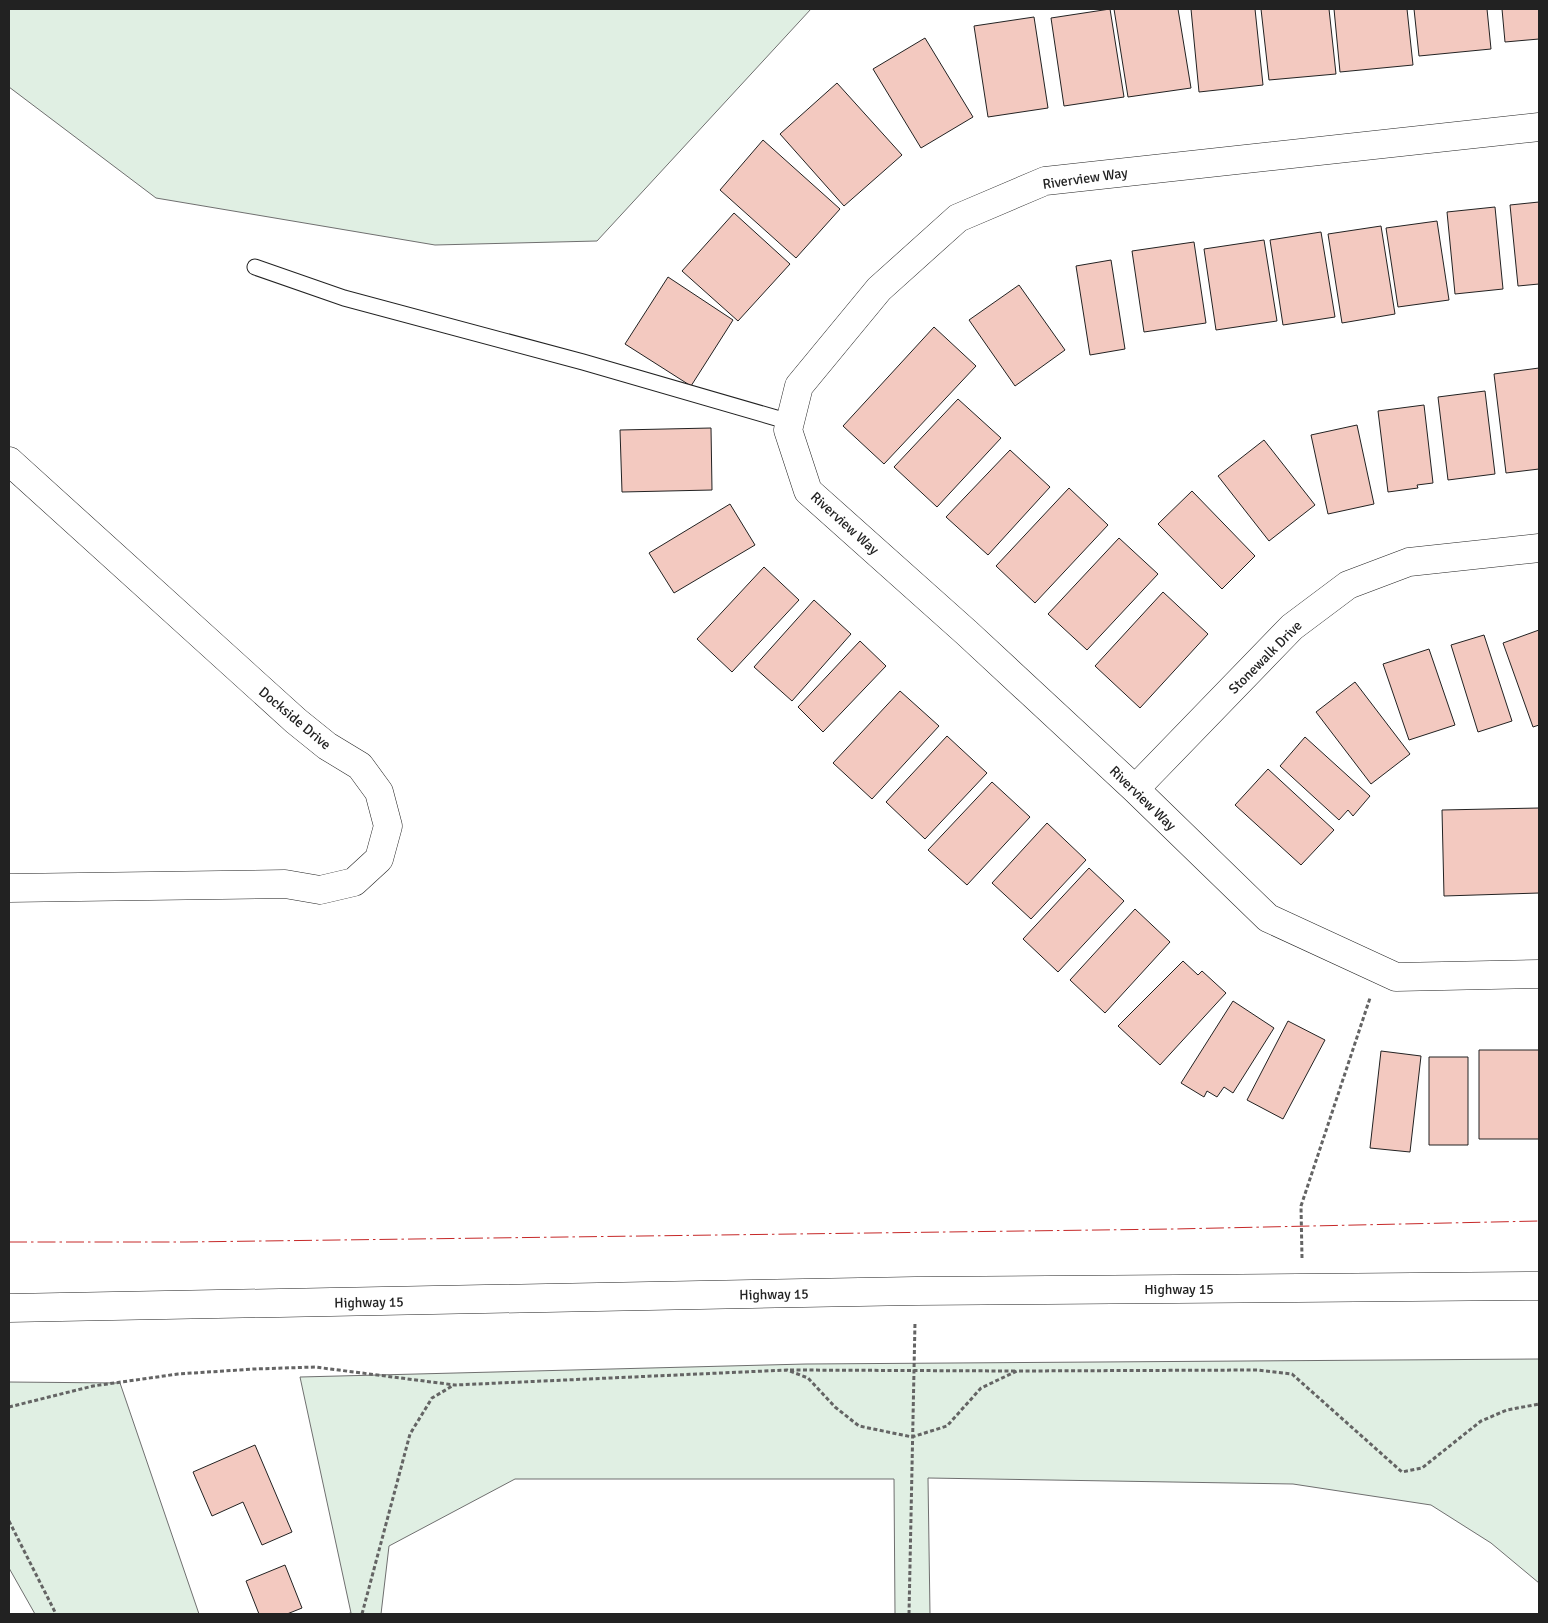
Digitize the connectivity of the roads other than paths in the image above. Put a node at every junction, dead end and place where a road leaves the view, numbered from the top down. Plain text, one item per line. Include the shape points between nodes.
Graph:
1 (1539, 127) edge
2 (255, 267) dead end
3 (790, 422) junction
4 (9, 461) edge
5 (1539, 548) edge
6 (1135, 789) junction
7 (9, 888) edge
8 (1539, 974) edge
9 (1539, 1286) edge
10 (9, 1308) edge

1 - 3 street, Riverview Way via 1045,181 958,218 879,289 799,386
2 - 3 lane via 344,298
3 - 6 street, Riverview Way via 788,430 808,491
4 - 7 street, Dockside Drive via 296,722 360,766 379,792 388,826 379,859 354,882 320,890 285,884
5 - 6 street, Stonewalk Drive via 1409,562 1348,585 1292,627
6 - 8 street, Riverview Way via 1268,918 1396,977
9 - 10 street, Highway 15 via 915,1291

